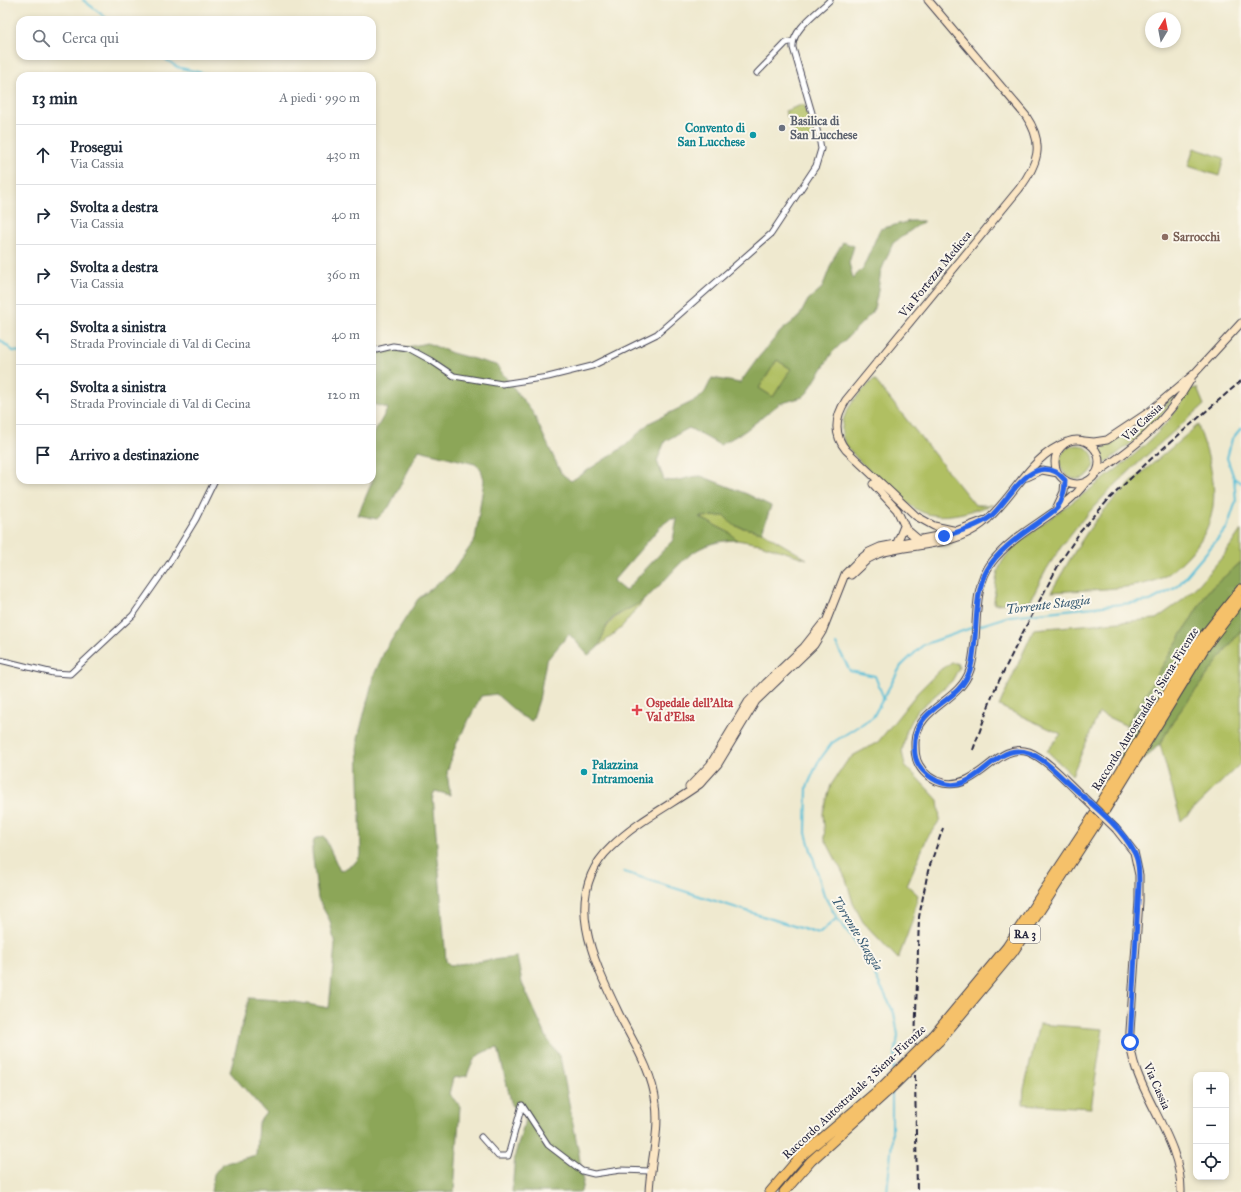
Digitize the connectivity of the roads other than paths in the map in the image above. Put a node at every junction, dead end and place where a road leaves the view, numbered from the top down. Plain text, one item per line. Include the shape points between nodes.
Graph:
1 (830, 0) edge
2 (928, 0) edge
3 (792, 40) junction
4 (757, 73) dead end
5 (1241, 323) edge
6 (376, 350) edge
7 (1194, 374) junction
8 (838, 439) junction
9 (1084, 441) junction
10 (1067, 442) junction
11 (1058, 473) junction
12 (1094, 475) junction
13 (1023, 479) junction
14 (1065, 480) junction
15 (1086, 482) junction
16 (213, 484) edge
17 (1056, 509) junction
18 (988, 519) junction
19 (904, 526) junction
20 (959, 531) junction
21 (918, 540) junction
22 (954, 540) junction
23 (898, 543) junction
24 (841, 585) junction
25 (1241, 589) edge
26 (1241, 600) edge
27 (826, 618) junction
28 (0, 660) edge
29 (673, 801) junction
30 (1097, 817) dead end
31 (884, 1090) junction
32 (481, 1137) dead end
33 (650, 1171) junction
34 (649, 1192) edge
35 (770, 1192) edge
36 (784, 1192) edge
37 (1181, 1192) edge

1 - 3 street
2 - 8 main road, Via Fortezza Medicea via 1026,116 1036,134 1037,153 1032,170 1022,185 845,402 837,419
3 - 4 street
3 - 6 street via 821,149 820,157 810,178 771,234 657,334 592,366 548,377 502,384 454,376 408,348 393,346
5 - 7 main road, Via Cassia
7 - 9 main road, Via Cassia via 1153,409 1110,438 1098,442
7 - 12 main road, Via Cassia via 1162,422
8 - 19 main road via 844,454 895,507
8 - 20 main road via 852,456 916,516 934,526
9 - 10 main road, Via Cassia
9 - 12 main road via 1095,449 1098,456 1098,469
10 - 11 main road via 1061,446 1055,459
10 - 13 main road via 1040,458
11 - 13 main road via 1039,470
11 - 14 main road
12 - 15 main road, Via Cassia
13 - 18 main road
14 - 15 main road via 1079,484
14 - 17 main road, Via Cassia via 1064,492
15 - 17 main road, Via Cassia
16 - 28 street via 196,519 168,565 133,615 70,674 53,673
17 - 37 main road, Via Cassia, bridge via 1012,542 986,572 968,675 958,690 926,715 918,727 916,759 921,769 931,778 940,783 951,784 973,778 1008,752 1029,752 1042,760 1082,796 1116,829 1135,854 1139,884 1130,1048 1176,1160
18 - 20 main road
18 - 22 main road
19 - 21 main road
19 - 23 main road
20 - 21 main road
21 - 22 main road via 923,543
21 - 23 main road
22 - 24 main road via 875,555 859,566
23 - 24 main road via 880,547 863,556 848,571
24 - 27 main road
25 - 26 highway, Raccordo Autostradale 3 Siena-Firenze via 1198,643 1102,808 1205,647
27 - 29 main road via 804,648 746,705 710,765
27 - 29 main road via 822,632 812,648 752,707 712,773
29 - 33 main road via 624,835 604,854 588,883 584,907 588,941 594,959 649,1073 657,1105
30 - 31 highway, Raccordo Autostradale 3 Siena-Firenze / RA 3, bridge via 1013,952 936,1038
31 - 35 highway, Raccordo Autostradale 3 Siena-Firenze / RA 3 via 799,1158
31 - 36 highway, Raccordo Autostradale 3 Siena-Firenze / RA 3 via 811,1161
32 - 33 street via 498,1156 508,1156 522,1105 548,1145 582,1171 594,1174 621,1170
33 - 34 main road

